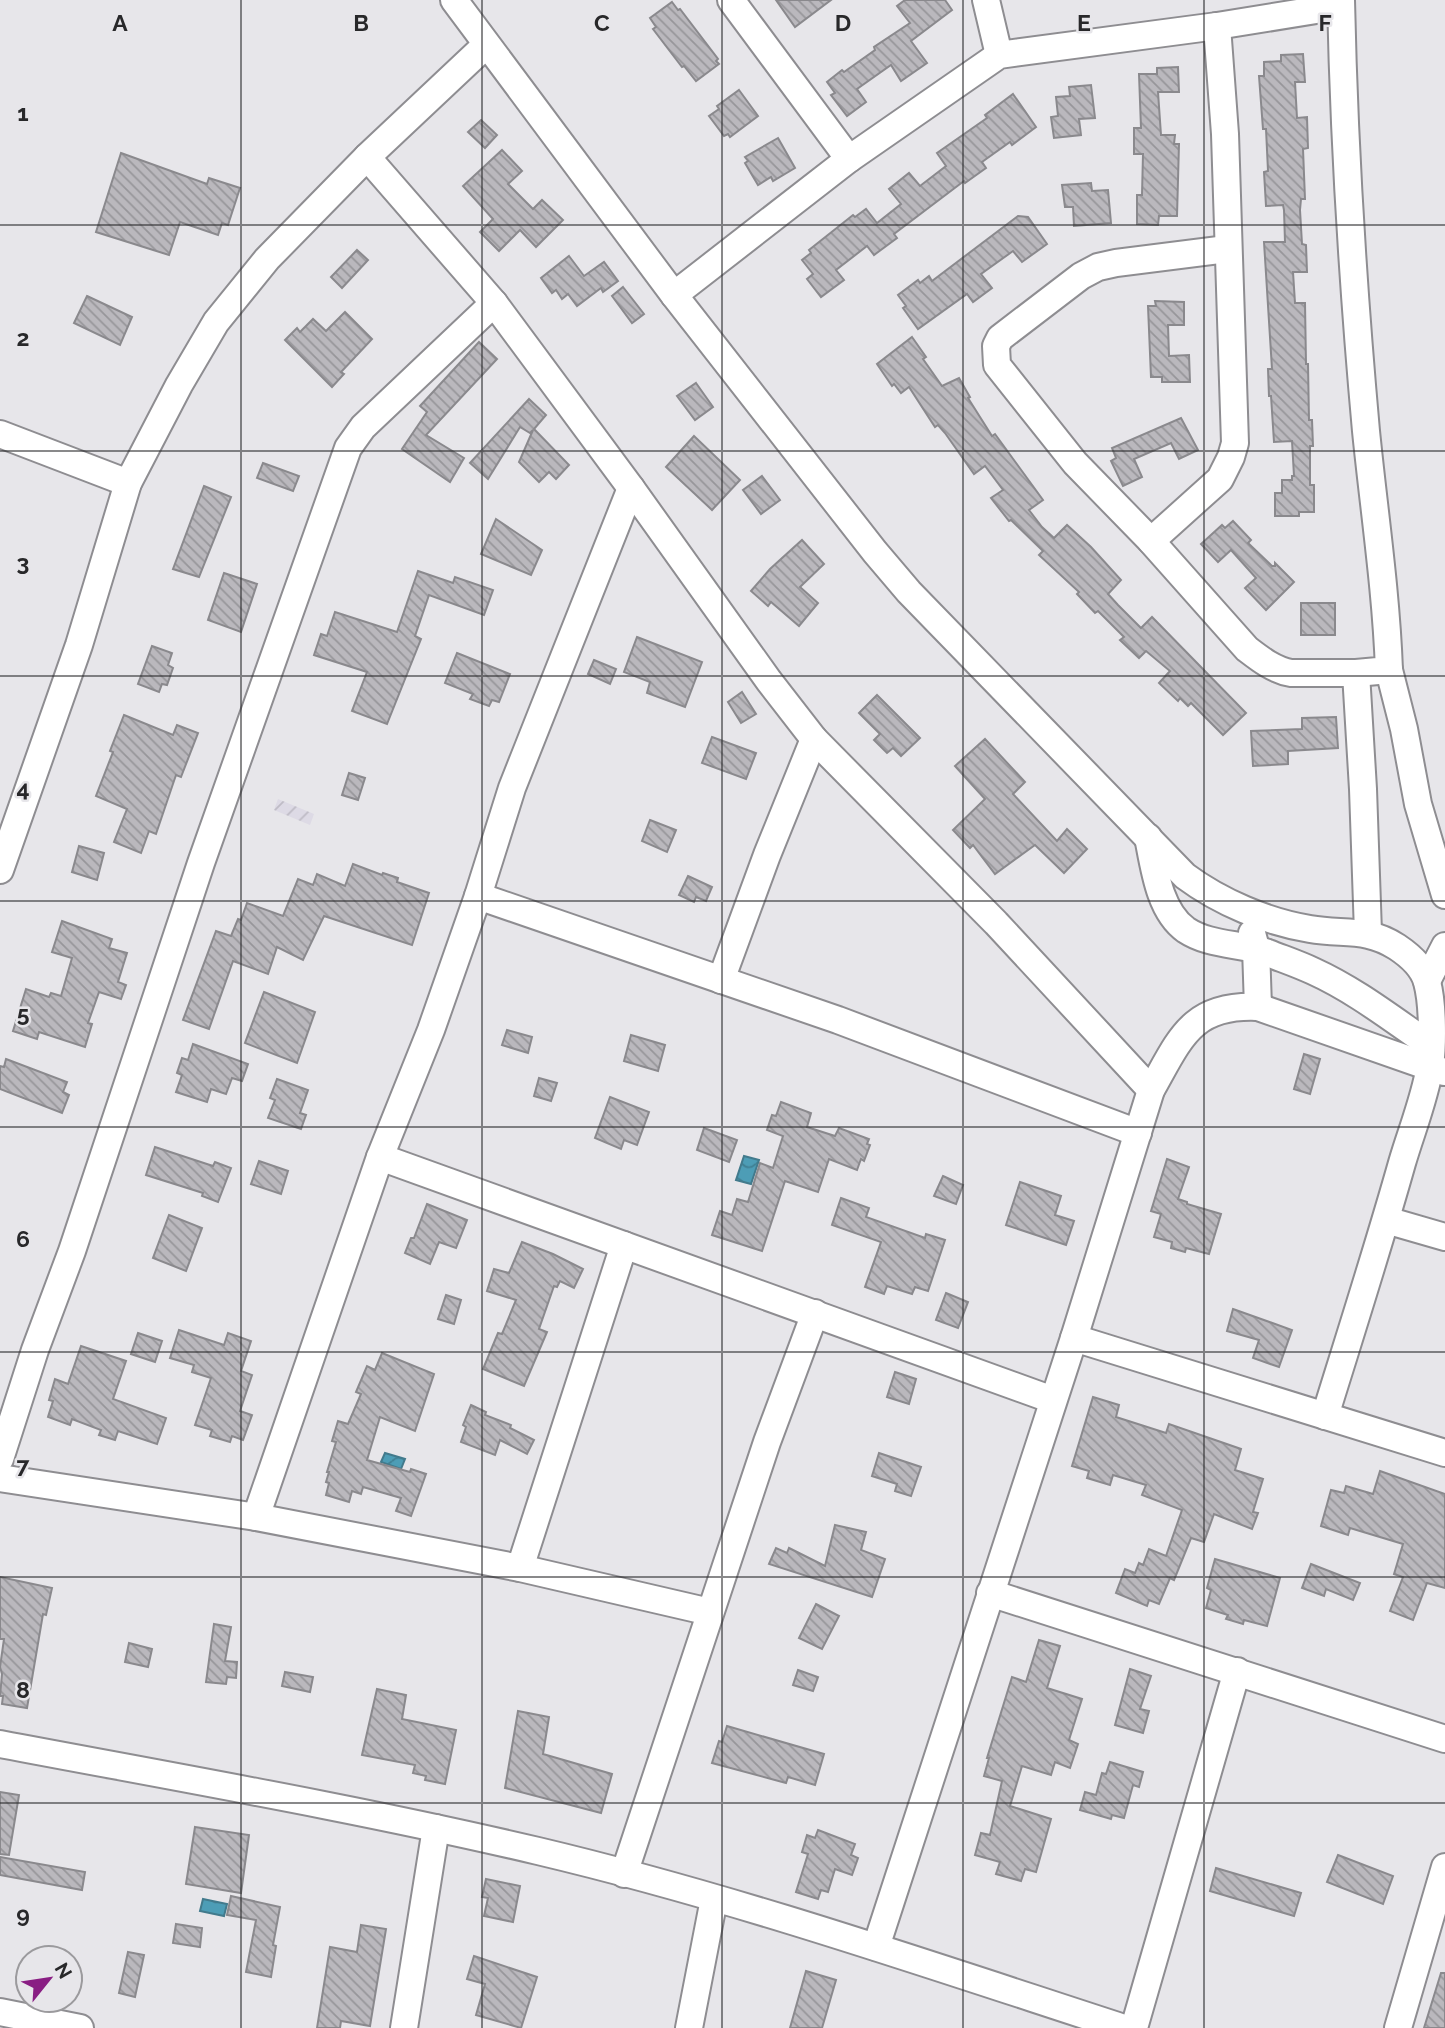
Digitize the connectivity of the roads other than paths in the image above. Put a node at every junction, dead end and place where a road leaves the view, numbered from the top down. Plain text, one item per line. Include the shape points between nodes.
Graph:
1 (454, 0) edge
2 (732, 0) edge
3 (986, 0) edge
4 (1341, 3) edge
5 (1217, 26) junction
6 (486, 45) junction
7 (999, 55) junction
8 (367, 157) junction
9 (849, 159) junction
10 (1227, 249) junction
11 (674, 295) junction
12 (494, 303) junction
13 (0, 434) edge
14 (128, 483) junction
15 (631, 488) junction
16 (1151, 541) junction
17 (1389, 670) junction
18 (1356, 673) junction
19 (814, 739) junction
20 (1148, 837) junction
21 (0, 870) edge
22 (1445, 895) edge
23 (478, 896) junction
24 (1247, 911) junction
25 (1368, 933) junction
26 (1445, 946) edge
27 (1256, 948) junction
28 (721, 980) junction
29 (1427, 981) junction
30 (1258, 1007) junction
31 (1435, 1061) edge
32 (1151, 1090) junction
33 (1138, 1133) junction
34 (380, 1157) junction
35 (1386, 1220) junction
36 (1445, 1237) edge
37 (624, 1245) junction
38 (815, 1313) junction
39 (1074, 1338) junction
40 (1053, 1400) junction
41 (1325, 1416) junction
42 (1445, 1453) edge
43 (0, 1459) edge
44 (0, 1478) edge
45 (257, 1517) junction
46 (520, 1567) junction
47 (990, 1593) junction
48 (710, 1612) junction
49 (1237, 1671) junction
50 (1445, 1739) edge
51 (0, 1744) edge
52 (436, 1828) junction
53 (1445, 1867) edge
54 (624, 1874) junction
55 (714, 1899) junction
56 (876, 1947) junction
57 (0, 2012) edge
58 (80, 2028) edge
59 (404, 2028) edge
60 (689, 2028) edge
61 (1124, 2028) edge
62 (1134, 2028) edge
63 (1398, 2028) edge

1 - 6 street
2 - 9 street
3 - 7 street
4 - 5 street
4 - 17 street via 1352,270
5 - 7 street
5 - 10 street
6 - 8 street
6 - 11 street
7 - 9 street
8 - 12 street
8 - 14 street via 267,259 216,322
9 - 11 street
10 - 16 street via 1235,423 1231,457 1220,479
10 - 16 street via 1098,267 1000,338 996,346 995,357 1003,374 1075,463
11 - 20 street via 874,552
12 - 15 street
12 - 43 street via 363,427 348,448 201,863
13 - 14 street
14 - 21 street via 79,645
15 - 19 street
15 - 23 street via 512,788
16 - 18 street via 1258,658 1292,673
17 - 18 street
17 - 22 street via 1418,804
18 - 25 street
19 - 28 street
19 - 32 street via 996,923
20 - 24 street via 1193,882
20 - 27 street via 1169,912 1185,929 1217,943
23 - 28 street
23 - 34 street
24 - 25 street via 1310,929
24 - 27 street
25 - 29 street via 1407,954
26 - 29 street
27 - 30 street
27 - 31 street via 1358,996
28 - 33 street
29 - 31 street
30 - 31 street
30 - 32 street via 1208,1013 1195,1023
31 - 35 street
32 - 33 street
33 - 39 street
34 - 37 street
34 - 45 street
35 - 36 street
35 - 41 street
37 - 38 street
37 - 46 street
38 - 40 street
38 - 48 street
39 - 40 street
39 - 41 street
40 - 47 street
41 - 42 street
44 - 45 street
45 - 46 street
46 - 48 street
47 - 49 street
47 - 56 street
48 - 54 street
49 - 50 street
49 - 62 street
51 - 52 street
52 - 54 street
52 - 59 street
53 - 63 street
54 - 55 street
55 - 56 street
55 - 60 street
56 - 61 street
57 - 58 street

